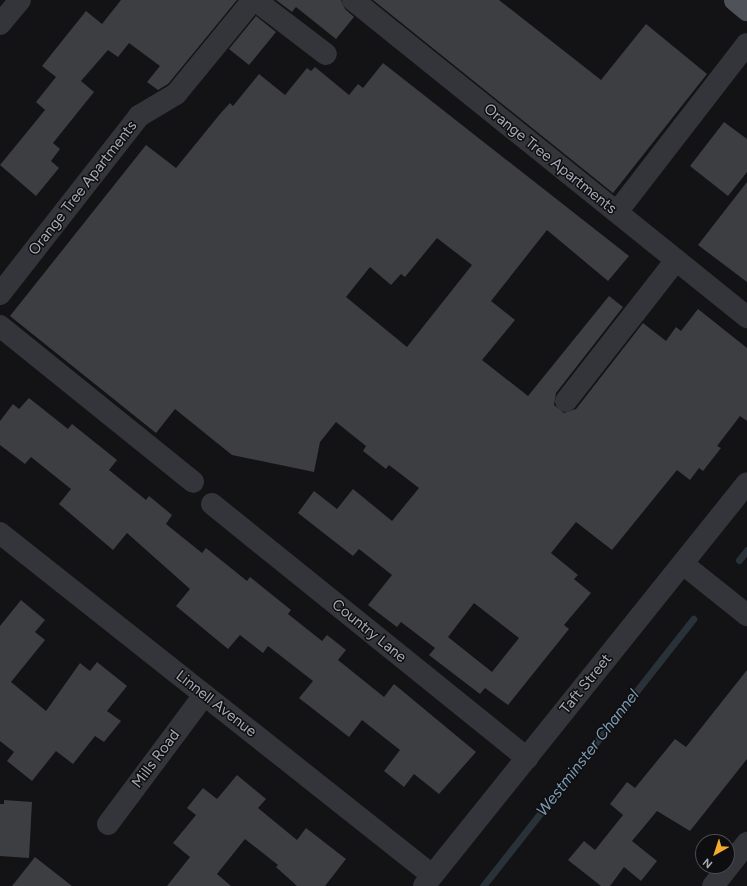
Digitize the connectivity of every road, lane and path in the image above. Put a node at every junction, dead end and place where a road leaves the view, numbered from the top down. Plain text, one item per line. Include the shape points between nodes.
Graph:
1 (20, 0) edge
2 (254, 0) edge
3 (353, 0) edge
4 (735, 0) edge
5 (747, 10) edge
6 (0, 24) edge
7 (747, 44) edge
8 (326, 54) dead end
9 (616, 212) junction
10 (676, 260) junction
11 (0, 294) edge
12 (747, 317) edge
13 (0, 326) edge
14 (566, 401) dead end
15 (193, 482) dead end
16 (747, 483) edge
17 (212, 504) dead end
18 (0, 533) edge
19 (682, 564) junction
20 (747, 615) edge
21 (204, 695) junction
22 (527, 758) junction
23 (108, 824) dead end
24 (747, 843) edge
25 (428, 881) edge
26 (713, 886) edge

1 - 6 street
2 - 8 street
2 - 11 street, Orange Tree Apartments via 176,94 139,116
3 - 9 street, Orange Tree Apartments
4 - 5 main road
7 - 9 street
9 - 10 street, Orange Tree Apartments
10 - 12 street, Orange Tree Apartments
10 - 14 street
13 - 15 street
16 - 19 street, Taft Street
17 - 22 street, Country Lane
18 - 21 street, Linnell Avenue
19 - 20 street
19 - 22 street, Taft Street
21 - 23 street, Mills Road
21 - 25 street, Linnell Avenue
22 - 25 street, Taft Street
24 - 26 street

